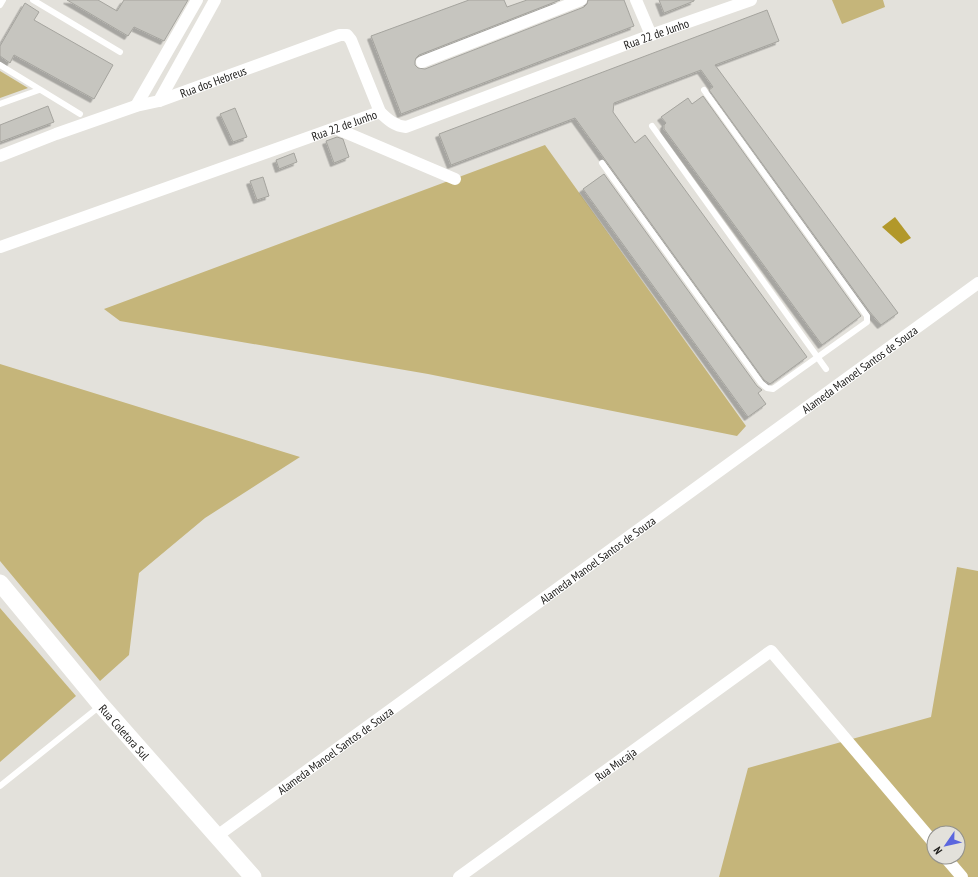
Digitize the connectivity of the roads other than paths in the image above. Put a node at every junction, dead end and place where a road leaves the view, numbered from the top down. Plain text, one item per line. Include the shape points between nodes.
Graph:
1 (3, 0) edge
2 (33, 0) edge
3 (197, 0) edge
4 (215, 0) edge
5 (581, 0) edge
6 (636, 0) edge
7 (751, 0) edge
8 (0, 5) edge
9 (651, 35) junction
10 (120, 52) dead end
11 (422, 62) dead end
12 (0, 66) edge
13 (39, 90) junction
14 (704, 90) dead end
15 (159, 101) junction
16 (0, 104) edge
17 (136, 106) junction
18 (380, 112) junction
19 (80, 114) dead end
20 (652, 126) dead end
21 (335, 128) junction
22 (0, 156) edge
23 (602, 163) dead end
24 (455, 179) dead end
25 (0, 247) edge
26 (978, 284) edge
27 (818, 357) junction
28 (826, 369) dead end
29 (0, 583) edge
30 (101, 705) junction
31 (0, 786) edge
32 (926, 835) edge
33 (217, 836) junction
34 (952, 865) edge
35 (253, 877) edge
36 (459, 877) edge
37 (962, 877) edge

1 - 8 lane
2 - 10 lane
3 - 17 street
4 - 15 street
5 - 11 street
6 - 9 street
7 - 9 street, Rua 22 de Junho
9 - 18 street, Rua 22 de Junho via 406,127 390,121
12 - 13 lane
13 - 16 lane
13 - 19 lane
14 - 27 lane via 867,316 867,322
15 - 17 street, Rua dos Hebreus
15 - 18 street, Rua dos Hebreus via 340,35 347,35
17 - 22 street, Rua dos Hebreus
18 - 21 street, Rua 22 de Junho
20 - 27 lane
21 - 24 street
21 - 25 street, Rua 22 de Junho
23 - 27 lane via 766,388 773,389
26 - 33 street, Alameda Manoel Santos de Souza
27 - 28 lane
29 - 30 street, Rua Coletora Sul
30 - 31 lane
30 - 33 street, Rua Coletora Sul
32 - 36 street, Rua Mucaja via 771,651
33 - 35 street, Rua Coletora Sul
34 - 37 street

